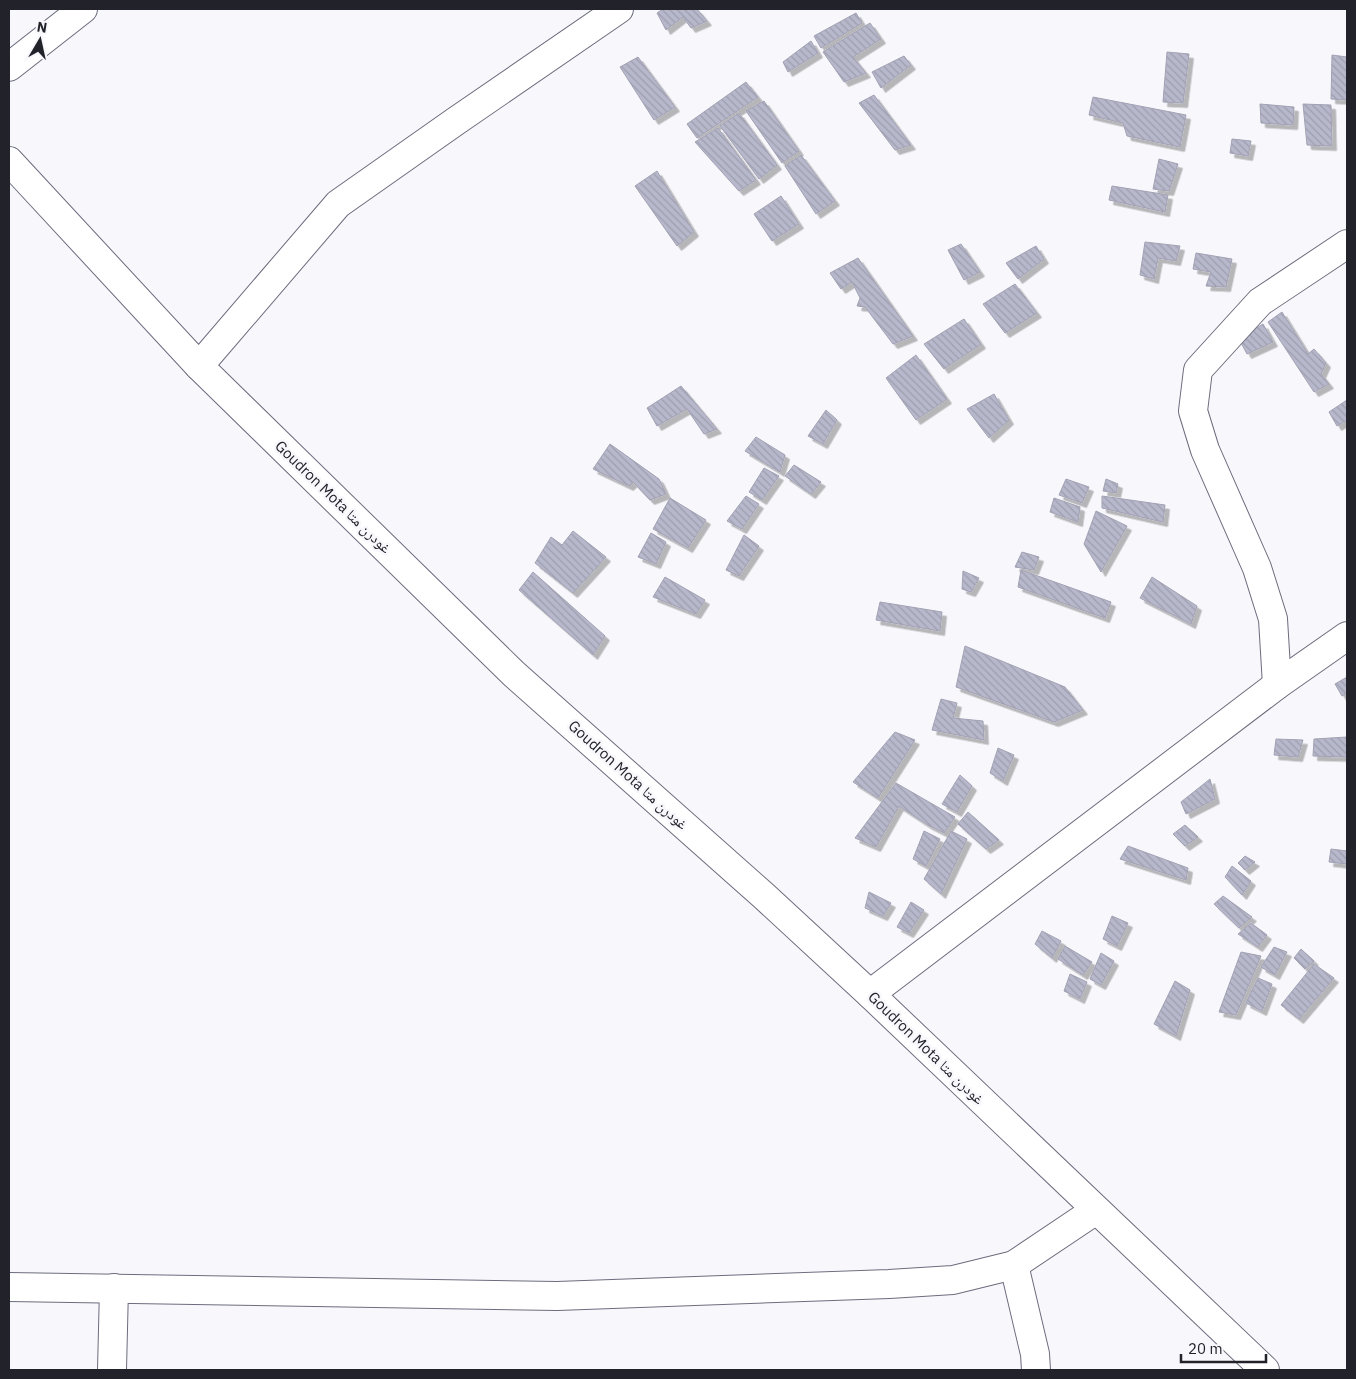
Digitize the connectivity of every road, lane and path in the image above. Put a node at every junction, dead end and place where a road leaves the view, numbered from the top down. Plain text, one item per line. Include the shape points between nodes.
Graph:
1 (84, 9) edge
2 (619, 9) edge
3 (9, 67) edge
4 (9, 161) edge
5 (1347, 244) edge
6 (199, 366) junction
7 (1347, 636) edge
8 (1277, 685) junction
9 (870, 994) junction
10 (1096, 1210) junction
11 (1014, 1265) junction
12 (9, 1287) edge
13 (114, 1288) junction
14 (112, 1370) edge
15 (1036, 1370) edge
16 (1265, 1370) edge

1 - 3 main road
2 - 6 main road via 338,204
4 - 6 main road, Goudron Mota غودرن متا
5 - 8 main road via 1260,302 1198,370 1193,410 1205,450 1257,568 1273,620
6 - 9 main road, Goudron Mota غودرن متا via 514,674
7 - 8 main road
8 - 9 main road
9 - 10 main road, Goudron Mota غودرن متا
10 - 11 main road
10 - 16 main road, Goudron Mota غودرن متا
11 - 13 main road via 953,1280 567,1296
11 - 15 main road
12 - 13 main road
13 - 14 main road

